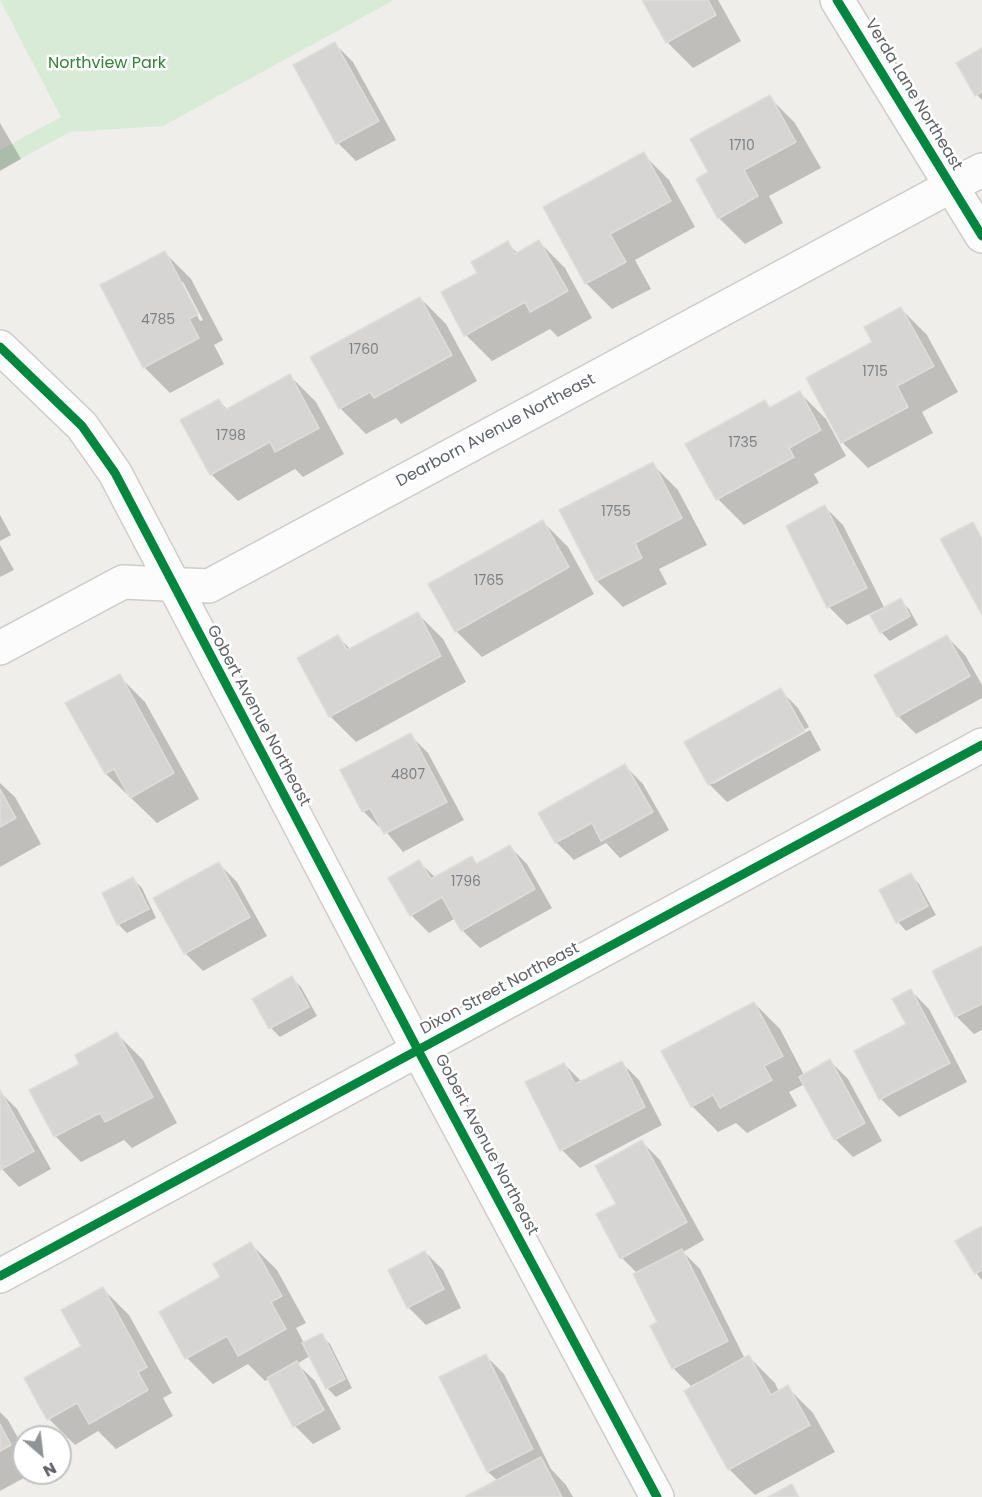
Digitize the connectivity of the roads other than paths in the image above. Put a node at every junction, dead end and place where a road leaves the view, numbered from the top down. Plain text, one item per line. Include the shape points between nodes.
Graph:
1 (837, 0) edge
2 (982, 170) edge
3 (951, 186) junction
4 (982, 236) edge
5 (0, 347) edge
6 (172, 584) junction
7 (0, 648) edge
8 (982, 744) edge
9 (418, 1050) junction
10 (0, 1276) edge
11 (657, 1497) edge

1 - 3 street, Verda Lane Northeast
2 - 3 street, Dearborn Avenue Northeast
3 - 4 street, Verda Lane Northeast
3 - 6 street, Dearborn Avenue Northeast via 209,586
5 - 6 street, Gobert Avenue Northeast via 82,426 115,473
6 - 7 street, Dearborn Avenue Northeast via 123,582
6 - 9 street, Gobert Avenue Northeast
8 - 9 street, Dixon Street Northeast
9 - 10 street, Dixon Street Northeast
9 - 11 street, Gobert Avenue Northeast

